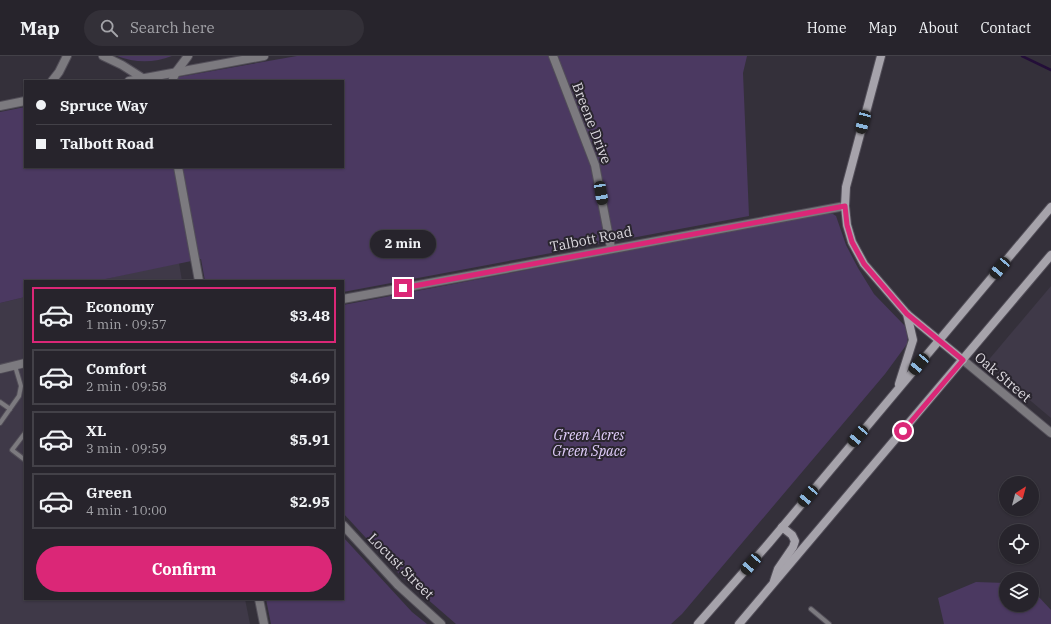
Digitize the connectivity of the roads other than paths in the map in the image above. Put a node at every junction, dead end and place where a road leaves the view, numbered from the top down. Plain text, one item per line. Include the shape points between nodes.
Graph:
1 (67, 56) edge
2 (103, 56) edge
3 (188, 56) edge
4 (264, 56) edge
5 (553, 56) edge
6 (881, 56) edge
7 (176, 72) junction
8 (53, 80) edge
9 (144, 80) edge
10 (172, 80) edge
11 (24, 101) edge
12 (0, 106) edge
13 (178, 168) edge
14 (845, 206) junction
15 (1051, 208) edge
16 (611, 248) junction
17 (1051, 255) edge
18 (199, 280) edge
19 (344, 299) edge
20 (907, 314) junction
21 (939, 340) junction
22 (963, 360) junction
23 (24, 364) edge
24 (15, 366) junction
25 (0, 369) edge
26 (898, 388) junction
27 (0, 402) edge
28 (10, 409) junction
29 (0, 423) edge
30 (1051, 433) edge
31 (24, 434) edge
32 (24, 459) edge
33 (344, 526) edge
34 (782, 527) junction
35 (772, 586) junction
36 (259, 600) edge
37 (811, 609) dead end
38 (264, 624) edge
39 (442, 624) edge
40 (698, 624) edge
41 (739, 624) edge
42 (829, 624) edge

1 - 8 street
2 - 9 street
3 - 7 street
4 - 7 street
5 - 16 street, Breene Drive via 595,166
6 - 14 street, Oak Street via 849,175
7 - 9 street
7 - 10 street
11 - 12 street
13 - 18 street
14 - 16 street, Talbott Road
14 - 20 street, Oak Street via 852,242 864,264
15 - 21 street
16 - 19 street, Talbott Road
17 - 22 street
20 - 21 street, Oak Street
20 - 26 street via 913,340
21 - 22 street, Oak Street
21 - 26 street
22 - 30 street, Oak Street
22 - 35 street
23 - 24 street
24 - 25 street
24 - 28 lane via 21,386 19,396
26 - 34 street
27 - 28 lane
28 - 29 lane
31 - 32 lane via 12,450
33 - 39 street, Locust Street via 398,584
34 - 35 street via 792,535 793,547 778,569
34 - 40 street
35 - 41 street
36 - 38 street
37 - 42 lane

